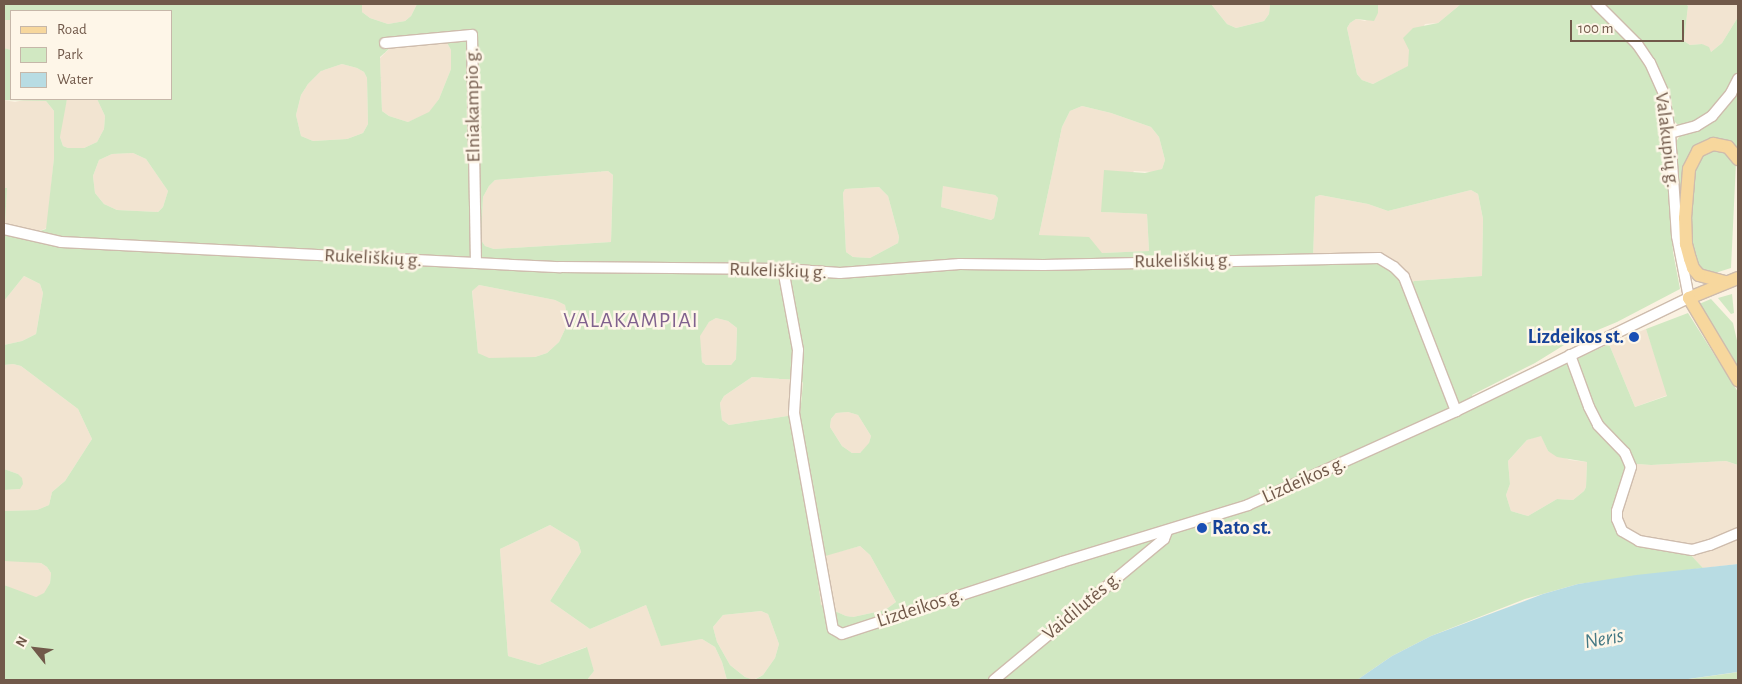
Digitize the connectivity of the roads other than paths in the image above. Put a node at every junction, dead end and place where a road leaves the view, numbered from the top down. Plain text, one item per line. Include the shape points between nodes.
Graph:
1 (1597, 4) edge
2 (385, 43) dead end
3 (1738, 79) edge
4 (1670, 133) junction
5 (1738, 159) edge
6 (1676, 215) junction
7 (4, 229) edge
8 (1686, 244) junction
9 (476, 264) junction
10 (783, 270) junction
11 (1738, 278) edge
12 (1725, 282) junction
13 (1689, 298) junction
14 (1570, 355) junction
15 (1738, 380) edge
16 (1456, 411) junction
17 (1167, 531) junction
18 (1738, 533) edge
19 (994, 680) edge

1 - 4 street, Valakupių g. via 1637,44 1650,63 1664,94
2 - 9 street, Elniakampio g. via 472,35
3 - 4 street via 1732,93 1712,116 1696,126
4 - 6 street, Valakupių g.
5 - 8 main road via 1728,147 1713,144 1698,151 1689,169
6 - 8 street
6 - 13 street, Valakupių g. via 1679,252
7 - 9 street, Rukeliškių g. via 62,242
8 - 12 main road via 1693,268 1700,275
9 - 10 street, Rukeliškių g.
10 - 16 street, Rukeliškių g. via 840,272 960,264 1379,258 1394,266 1404,277
10 - 17 street, Lizdeikos g. via 798,350 794,413 833,629 842,634
11 - 12 main road
12 - 13 main road
13 - 14 street, Lizdeikos g.
13 - 15 main road
14 - 16 street, Lizdeikos g.
14 - 18 street via 1588,407 1598,425 1625,453 1631,466 1617,511 1622,531 1639,541 1692,550
16 - 17 street, Lizdeikos g. via 1248,504
17 - 19 street, Vaidilutės g. via 1164,539

